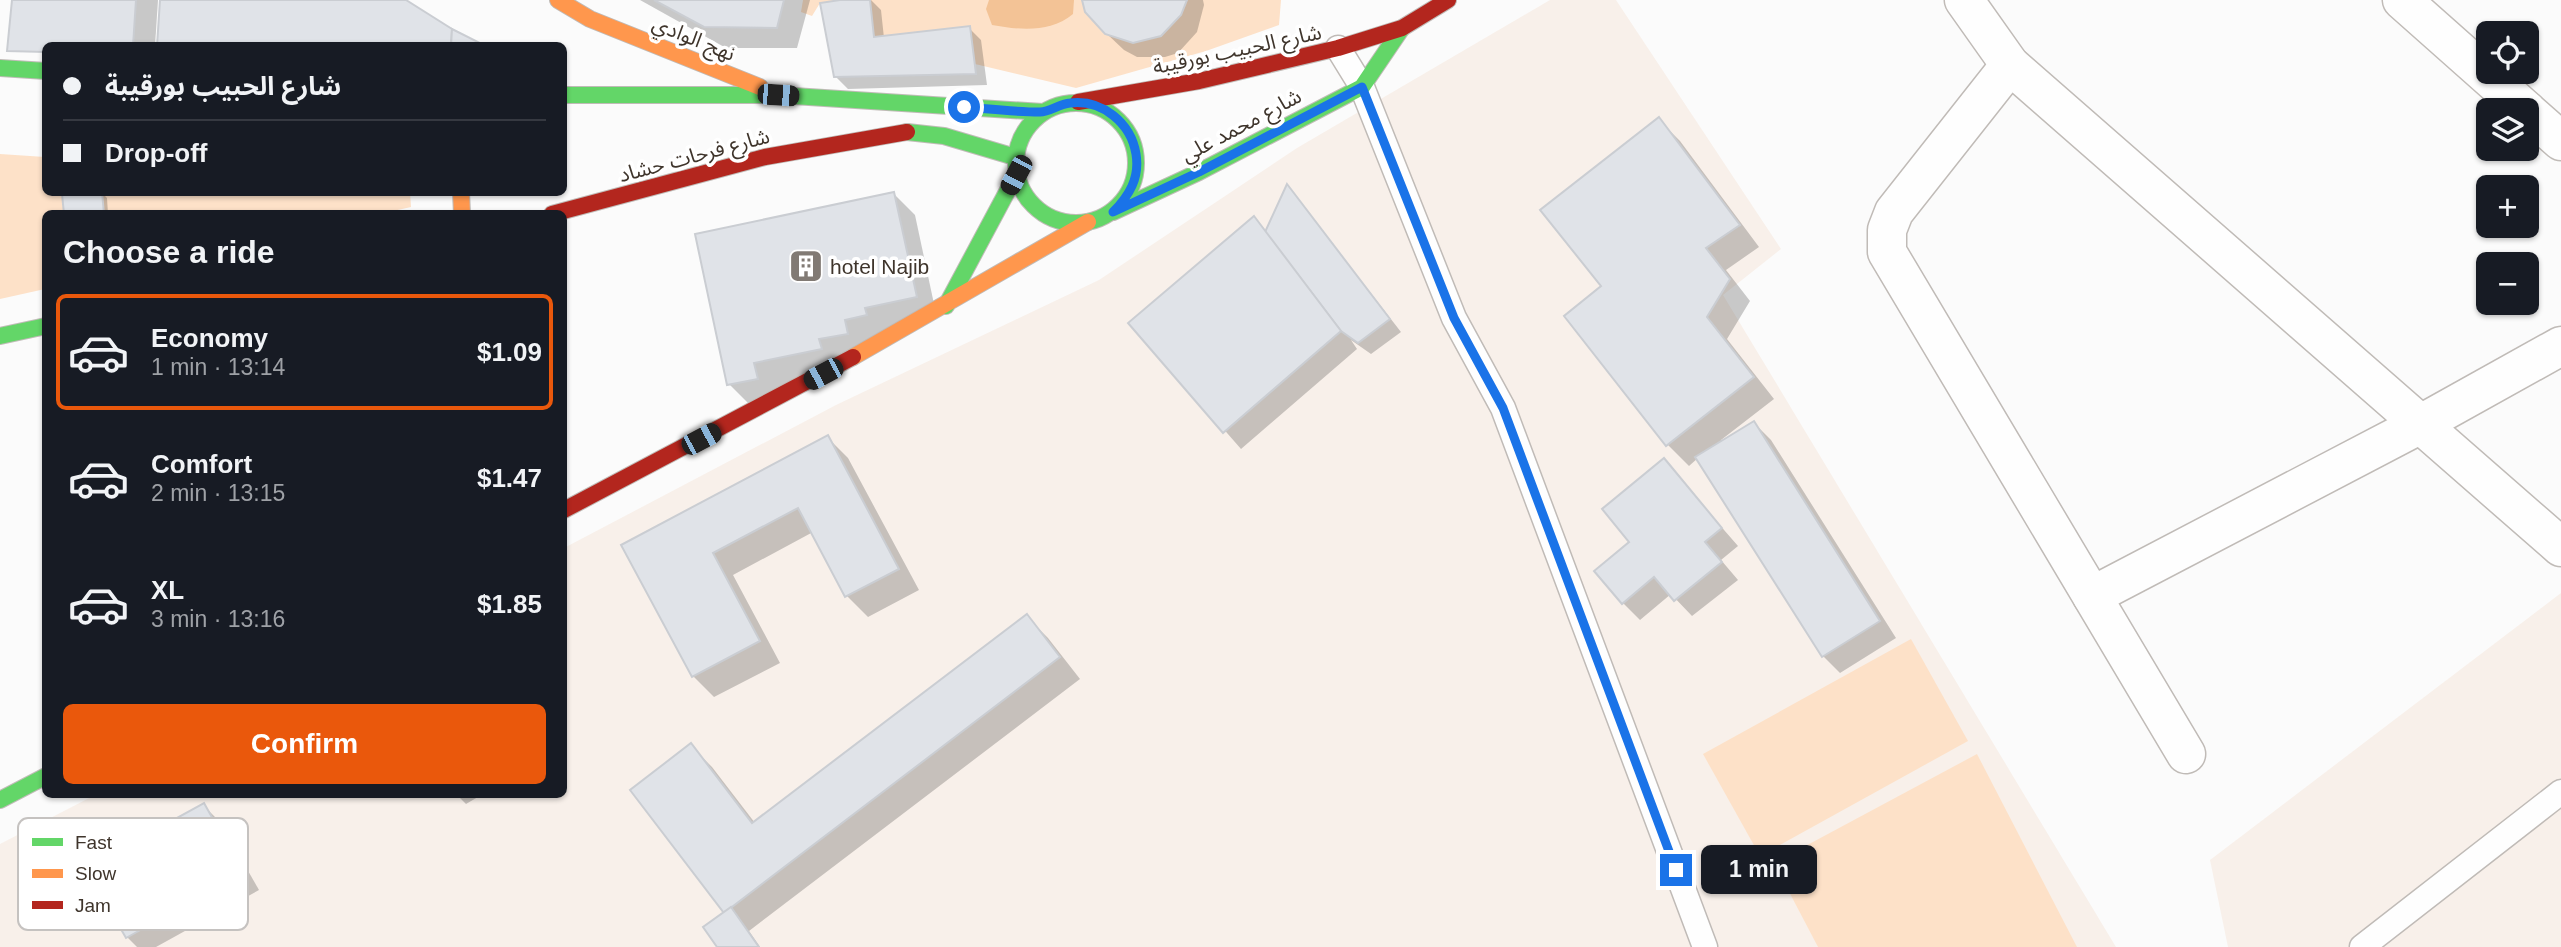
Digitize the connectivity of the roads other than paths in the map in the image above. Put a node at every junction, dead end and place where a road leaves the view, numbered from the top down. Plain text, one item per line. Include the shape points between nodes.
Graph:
1 (558, 0) edge
2 (1448, 0) edge
3 (1964, 0) edge
4 (2402, 0) edge
5 (1402, 28) junction
6 (1338, 48) junction
7 (2010, 65) junction
8 (0, 68) edge
9 (42, 71) edge
10 (1362, 87) junction
11 (567, 95) edge
12 (778, 95) junction
13 (2512, 98) edge
14 (1078, 102) junction
15 (1043, 112) junction
16 (2539, 122) edge
17 (2561, 141) edge
18 (1015, 157) junction
19 (1016, 175) junction
20 (567, 210) edge
21 (1113, 212) junction
22 (1088, 222) junction
23 (944, 308) junction
24 (42, 327) edge
25 (0, 336) edge
26 (2561, 346) edge
27 (2419, 425) junction
28 (567, 508) edge
29 (2561, 547) edge
30 (2092, 596) junction
31 (2186, 754) dead end
32 (42, 778) edge
33 (2561, 792) edge
34 (0, 800) edge
35 (1705, 947) edge
36 (2362, 947) edge

1 - 12 street, نهج الوادي via 590,19
2 - 5 street
3 - 7 street
4 - 13 street
5 - 6 street, شارع الحبيب بورقيبة
5 - 10 street, شارع محمد علي
6 - 10 lane
6 - 14 street, شارع الحبيب بورقيبة via 1199,81
7 - 27 street
7 - 30 street via 1894,212 1887,230 1887,252
8 - 9 street
10 - 21 street, شارع محمد علي
10 - 35 lane via 1454,318 1503,408
11 - 12 street
12 - 15 street
14 - 15 street
14 - 21 street via 1107,111 1128,131 1134,145 1136,175
15 - 18 street via 1030,124
16 - 17 street
18 - 19 street
18 - 20 street, شارع فرحات حشاد via 944,136 889,132 765,157
19 - 22 street via 1035,208 1069,223
19 - 23 street
21 - 22 street
22 - 23 street
23 - 28 street
24 - 25 street
26 - 27 street
27 - 29 street
27 - 30 street
30 - 31 street
32 - 34 street
33 - 36 lane

